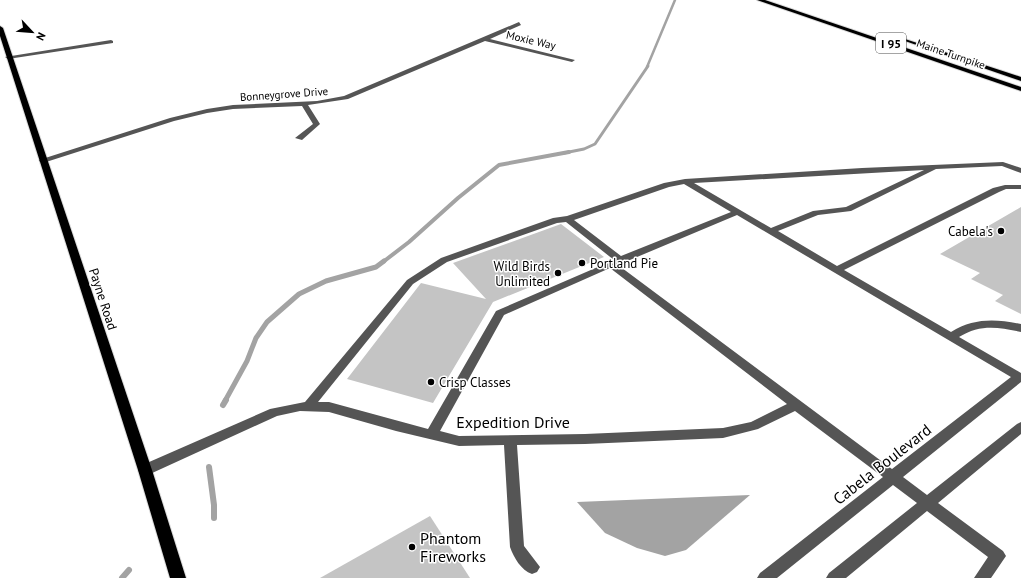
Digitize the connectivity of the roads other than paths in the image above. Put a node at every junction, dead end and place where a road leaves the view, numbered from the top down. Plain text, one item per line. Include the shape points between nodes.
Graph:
1 (760, 0) edge
2 (783, 0) edge
3 (790, 2) dead end
4 (519, 24) dead end
5 (0, 28) edge
6 (859, 33) junction
7 (897, 37) dead end
8 (484, 39) junction
9 (111, 42) dead end
10 (8, 57) junction
11 (572, 60) dead end
12 (1021, 79) edge
13 (1021, 89) edge
14 (1021, 97) edge
15 (304, 104) junction
16 (299, 138) dead end
17 (43, 160) junction
18 (938, 166) junction
19 (1021, 171) edge
20 (685, 181) junction
21 (1021, 187) edge
22 (738, 212) junction
23 (568, 219) junction
24 (771, 231) junction
25 (616, 262) junction
26 (837, 270) junction
27 (1021, 328) edge
28 (950, 337) junction
29 (1020, 378) edge
30 (310, 405) junction
31 (796, 405) junction
32 (1021, 428) edge
33 (431, 435) junction
34 (510, 440) junction
35 (145, 470) junction
36 (893, 477) junction
37 (927, 503) junction
38 (532, 567) dead end
39 (178, 578) edge
40 (765, 578) edge
41 (834, 578) edge
42 (982, 578) edge

1 - 6 highway, Maine Turnpike / I 95
2 - 3 highway
4 - 8 street, Bonneygrove Drive
5 - 10 main road, Payne Road
6 - 13 highway, Maine Turnpike / I 95
6 - 14 highway
7 - 12 highway, Maine Turnpike / I 95
8 - 11 street, Moxie Way
8 - 15 street, Bonneygrove Drive via 346,98
9 - 10 street
10 - 17 main road, Payne Road
15 - 16 street via 317,124
15 - 17 street, Bonneygrove Drive via 233,107 201,112
17 - 35 main road, Payne Road
18 - 19 street via 1003,164
18 - 20 street
18 - 24 street via 848,209 816,213
20 - 22 street
20 - 23 street
21 - 26 street via 996,190
22 - 24 street
22 - 25 street
23 - 25 street
23 - 30 street via 556,220 444,260 410,282
24 - 26 street
25 - 31 street
25 - 33 street via 500,313
26 - 28 street
27 - 28 street via 991,322 976,323
28 - 29 street
29 - 36 street, Cabela Boulevard
30 - 33 street, Expedition Drive via 329,407
30 - 35 street, Expedition Drive via 274,412
31 - 34 street, Expedition Drive via 754,426 723,433
31 - 36 street
32 - 37 street
33 - 34 street, Expedition Drive via 459,441
34 - 38 street via 517,547
35 - 39 main road, Payne Road
36 - 37 street
36 - 40 street, Cabela Boulevard
37 - 41 street
37 - 42 street via 998,556

